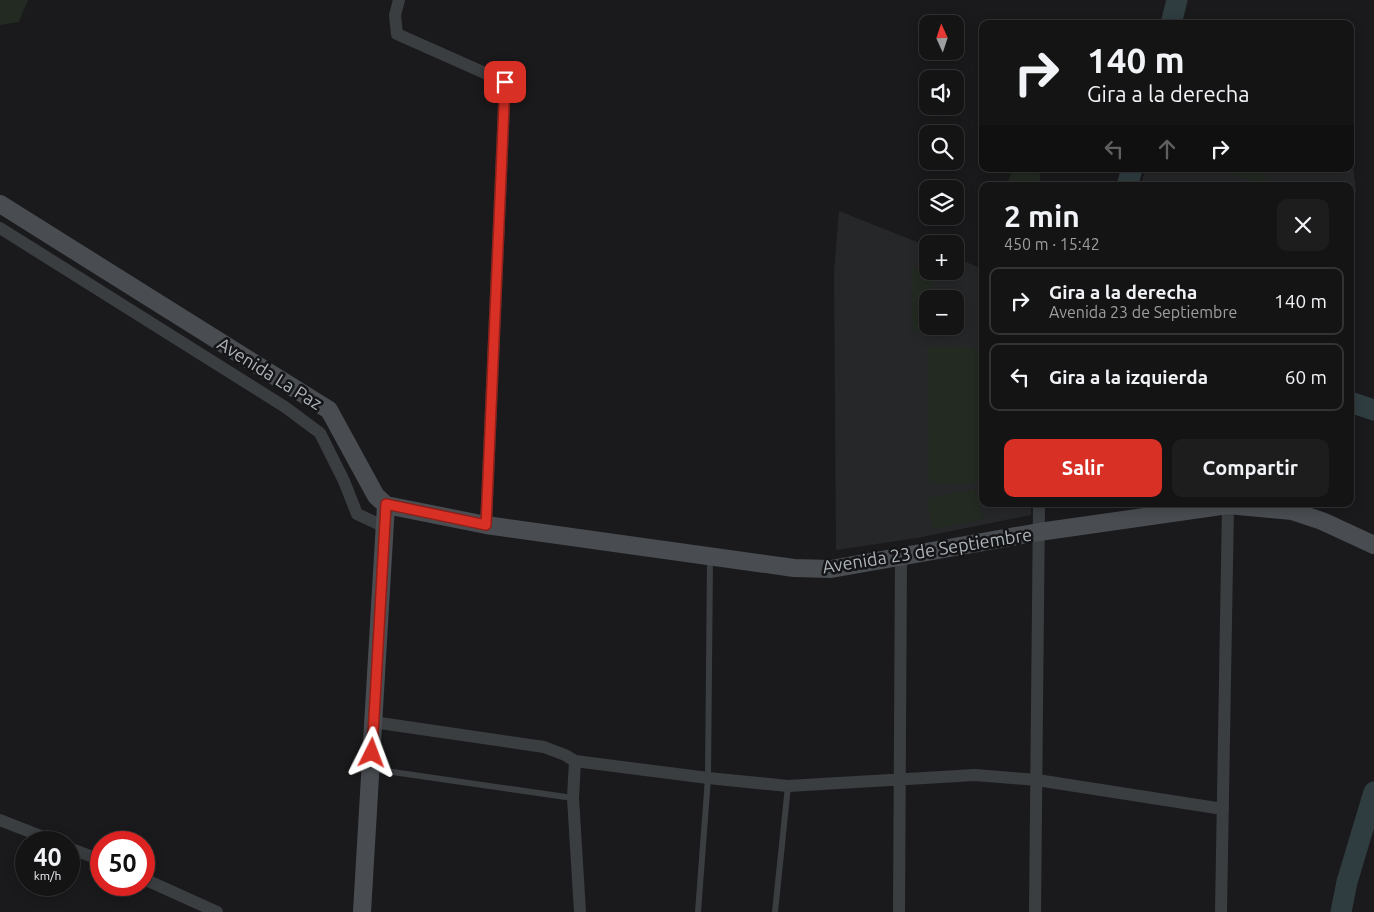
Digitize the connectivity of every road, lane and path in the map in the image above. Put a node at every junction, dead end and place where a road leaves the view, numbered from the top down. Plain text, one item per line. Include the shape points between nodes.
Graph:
1 (399, 0) edge
2 (0, 204) edge
3 (0, 228) edge
4 (386, 504) junction
5 (1039, 507) edge
6 (1214, 507) edge
7 (1228, 507) edge
8 (1249, 507) edge
9 (486, 525) junction
10 (385, 527) junction
11 (1039, 532) junction
12 (1374, 545) edge
13 (901, 556) junction
14 (710, 557) junction
15 (373, 722) junction
16 (575, 761) junction
17 (371, 769) junction
18 (708, 778) junction
19 (899, 780) junction
20 (1036, 780) junction
21 (788, 786) junction
22 (574, 798) junction
23 (1223, 809) junction
24 (0, 820) edge
25 (28, 831) edge
26 (155, 884) edge
27 (217, 912) edge
28 (362, 912) edge
29 (580, 912) edge
30 (698, 912) edge
31 (775, 912) edge
32 (899, 912) edge
33 (1035, 912) edge
34 (1221, 912) edge

1 - 9 street via 395,15 397,34 505,82
2 - 4 main road, Avenida La Paz via 329,410 376,496
3 - 10 street via 285,407 320,433 356,514
4 - 9 main road, Avenida 23 de Septiembre
4 - 10 main road
5 - 11 street
6 - 11 main road, Avenida 23 de Septiembre
7 - 23 street
8 - 12 main road, Avenida 23 de Septiembre via 1292,511
9 - 14 main road, Avenida 23 de Septiembre
10 - 15 main road
11 - 13 main road, Avenida 23 de Septiembre
11 - 20 street
13 - 14 main road, Avenida 23 de Septiembre via 831,569 794,568
13 - 19 street
14 - 18 lane
15 - 16 street via 544,747
15 - 17 main road
16 - 18 street
16 - 22 street
17 - 22 lane
17 - 28 main road
18 - 21 street
18 - 30 lane
19 - 20 street via 975,775
19 - 21 street
19 - 32 street
20 - 23 street
20 - 33 street
21 - 31 lane
22 - 29 street
23 - 34 street
24 - 25 street
26 - 27 street

